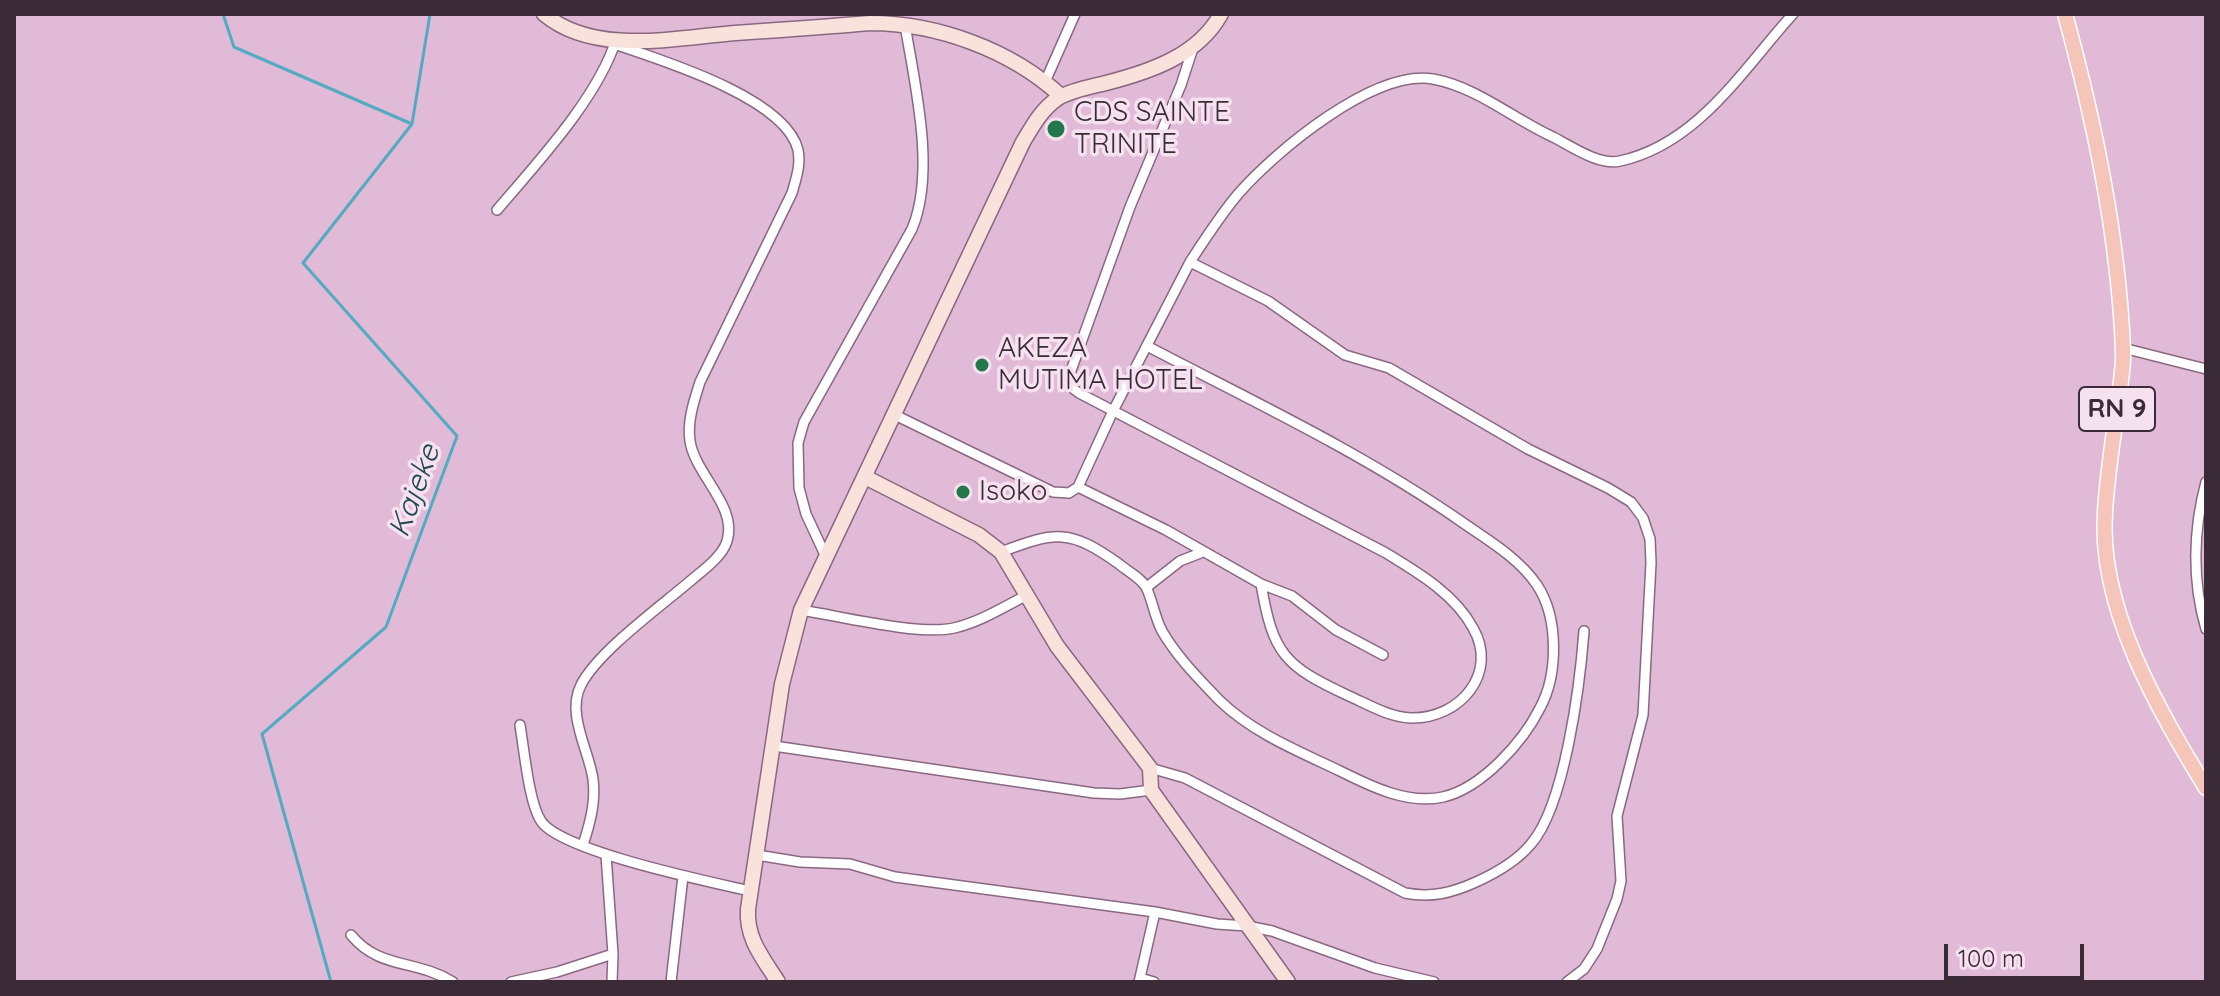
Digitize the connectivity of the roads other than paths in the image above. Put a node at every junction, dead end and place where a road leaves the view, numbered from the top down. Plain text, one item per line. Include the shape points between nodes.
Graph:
1 (544, 14) edge
2 (1075, 14) edge
3 (1221, 14) edge
4 (1793, 14) edge
5 (2065, 14) edge
6 (905, 25) junction
7 (615, 42) junction
8 (1194, 45) junction
9 (1045, 82) junction
10 (1061, 96) junction
11 (497, 210) dead end
12 (1190, 262) junction
13 (1147, 346) junction
14 (2123, 348) junction
15 (2206, 369) edge
16 (1113, 411) junction
17 (895, 415) junction
18 (865, 477) junction
19 (2206, 482) edge
20 (1078, 487) junction
21 (1001, 552) junction
22 (1203, 552) junction
23 (826, 557) junction
24 (1261, 584) junction
25 (1147, 587) junction
26 (1027, 595) junction
27 (801, 610) junction
28 (2206, 629) edge
29 (1584, 631) dead end
30 (1383, 655) dead end
31 (520, 725) dead end
32 (774, 746) junction
33 (1150, 768) junction
34 (2206, 788) edge
35 (1151, 790) junction
36 (583, 845) junction
37 (606, 855) junction
38 (757, 855) junction
39 (683, 876) junction
40 (750, 891) junction
41 (1155, 912) junction
42 (1247, 926) junction
43 (351, 935) dead end
44 (613, 954) junction
45 (556, 977) edge
46 (1140, 980) edge
47 (453, 982) edge
48 (511, 982) edge
49 (612, 982) edge
50 (671, 982) edge
51 (778, 982) edge
52 (1154, 982) edge
53 (1288, 982) edge
54 (1434, 982) edge
55 (1567, 982) edge

1 - 7 street via 562,27
2 - 9 street
3 - 8 street
4 - 12 street via 1693,124 1668,142 1617,163 1530,127 1455,84 1429,78 1395,82 1359,98 1293,141 1238,194
5 - 14 main road, RN 9 via 2100,155
6 - 7 street via 870,23
6 - 9 street via 982,47
6 - 23 street via 924,170 920,210 813,402 798,443 799,488
7 - 11 street via 564,128
7 - 36 street via 762,106 790,133 799,171 693,405 690,442 726,515 726,545 600,659 578,689 578,717 594,798
8 - 10 street via 1155,69
8 - 16 street via 1070,369 1071,387
9 - 10 street
10 - 17 street via 1036,119 1023,142
12 - 13 street
12 - 55 street via 1268,301 1345,355 1389,368 1528,449 1608,488 1631,502 1643,518 1651,563 1645,685 1643,715 1617,816 1621,881 1597,949
13 - 16 street
13 - 25 street via 1405,482 1499,548 1530,576 1544,599 1552,630 1548,689 1517,746 1477,779 1444,797 1399,795 1270,737 1221,702 1161,630
14 - 15 street
14 - 34 main road, RN 9 via 2104,515 2110,574 2142,672
16 - 20 street
16 - 24 street via 1414,570 1459,608 1473,628 1482,663 1478,681 1452,708 1413,718 1392,716 1319,682 1291,662 1271,634
17 - 18 street
17 - 20 street via 1053,492 1069,493
18 - 21 street via 979,535
18 - 23 street
19 - 28 street via 2196,553 2199,607
20 - 22 street
21 - 25 street via 1049,536 1066,536 1086,543
21 - 26 street
22 - 24 street
22 - 25 street via 1180,561
23 - 27 street
24 - 30 street via 1292,596 1336,630
26 - 27 street via 952,629
26 - 33 street via 1072,667
27 - 32 street via 785,669
29 - 33 street via 1575,709 1545,821 1532,844 1511,862 1443,894 1405,893 1185,778
31 - 36 street via 543,826
32 - 35 street via 1094,793
32 - 38 street
33 - 35 street
35 - 42 street
36 - 37 street
37 - 39 street
37 - 44 street
38 - 40 street
38 - 41 street via 850,864 895,877
39 - 40 street
39 - 50 street
40 - 51 street via 751,936
41 - 42 street
41 - 46 street
42 - 53 street
42 - 54 street
43 - 47 street via 373,956 431,970
44 - 45 street
44 - 49 street
45 - 48 street
46 - 52 street

